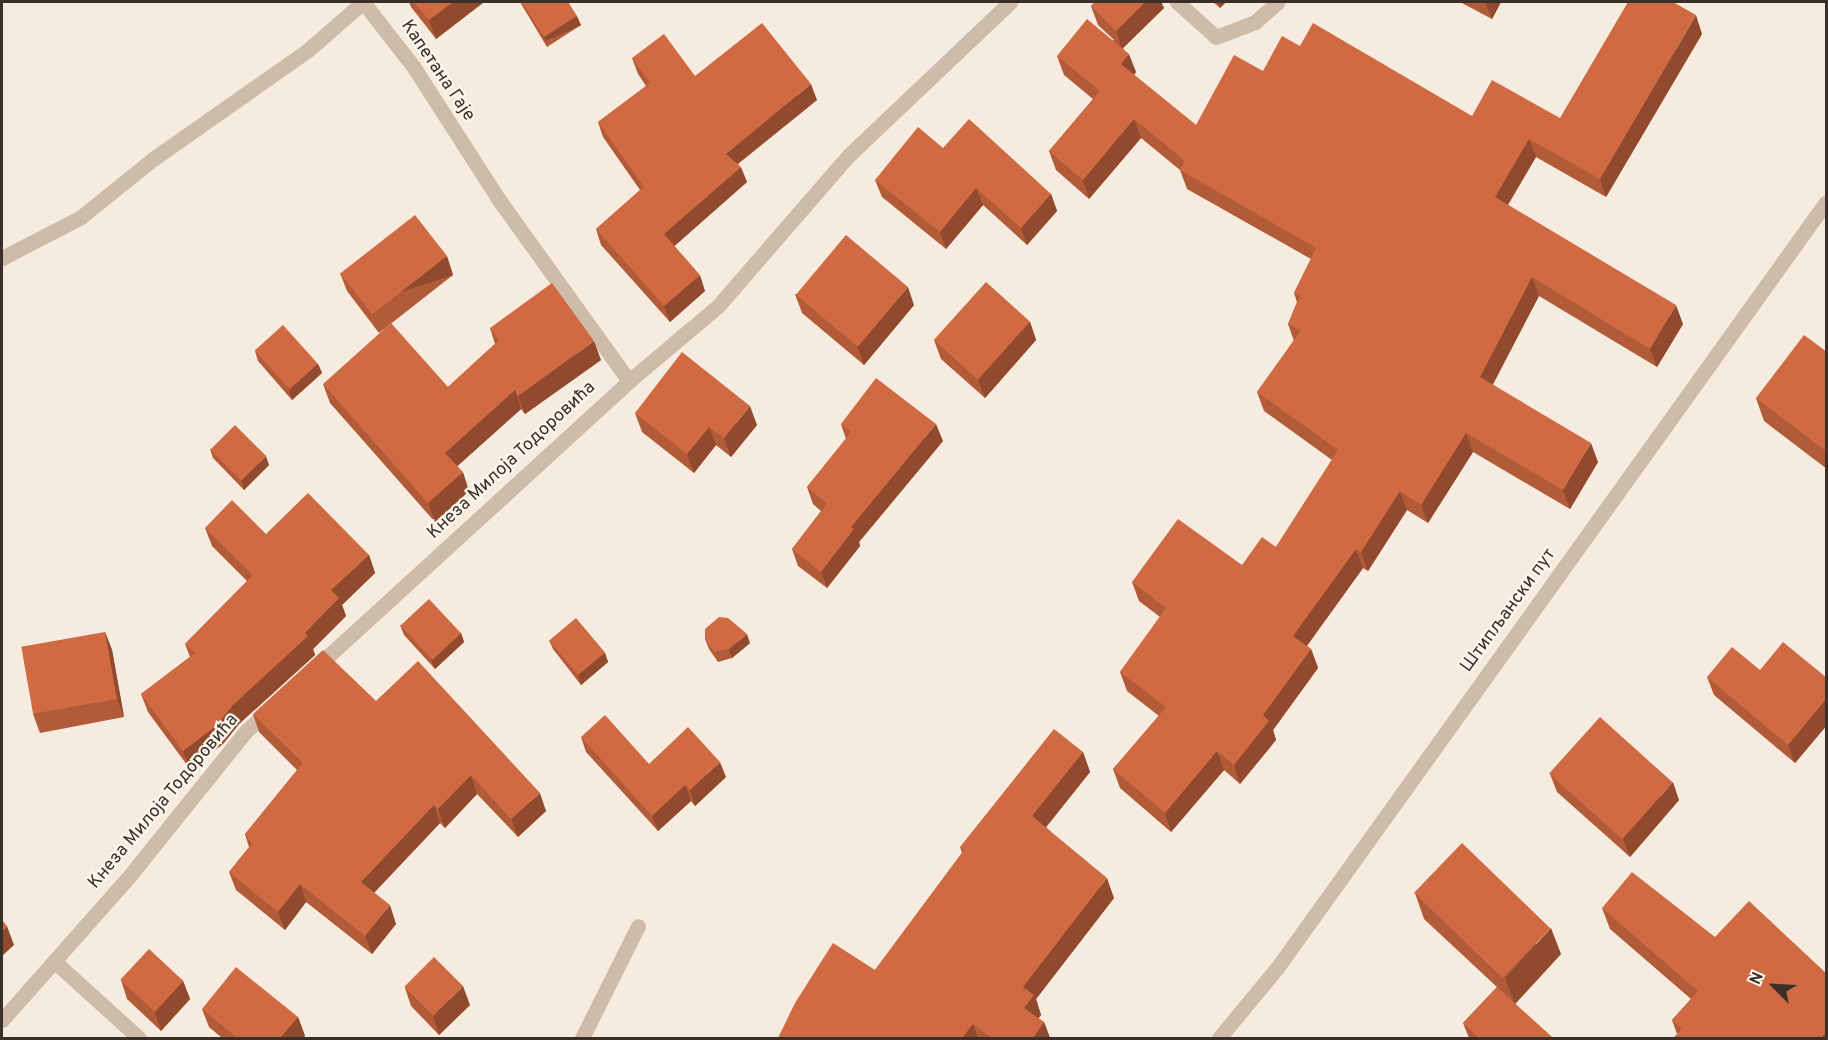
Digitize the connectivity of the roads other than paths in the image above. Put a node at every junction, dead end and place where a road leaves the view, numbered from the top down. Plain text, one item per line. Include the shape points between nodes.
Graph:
1 (1010, 2) edge
2 (1177, 2) edge
3 (1278, 2) edge
4 (1827, 202) edge
5 (2, 258) edge
6 (629, 381) junction
7 (306, 676) edge
8 (280, 700) edge
9 (638, 926) dead end
10 (54, 961) junction
11 (2, 1020) edge
12 (139, 1038) edge
13 (582, 1038) edge
14 (1219, 1038) edge

1 - 6 street, Кнеза Милоја Тодоровића via 849,156 718,306
2 - 3 street via 1216,37 1255,22
4 - 14 street, Штипљански пут via 1277,968
5 - 6 street, Капетана Гаје via 81,217 153,159 308,50 363,2 412,66 499,200
6 - 7 street, Кнеза Милоја Тодоровића
8 - 10 street, Кнеза Милоја Тодоровића via 246,731
9 - 13 street
10 - 11 street, Кнеза Милоја Тодоровића
10 - 12 street

